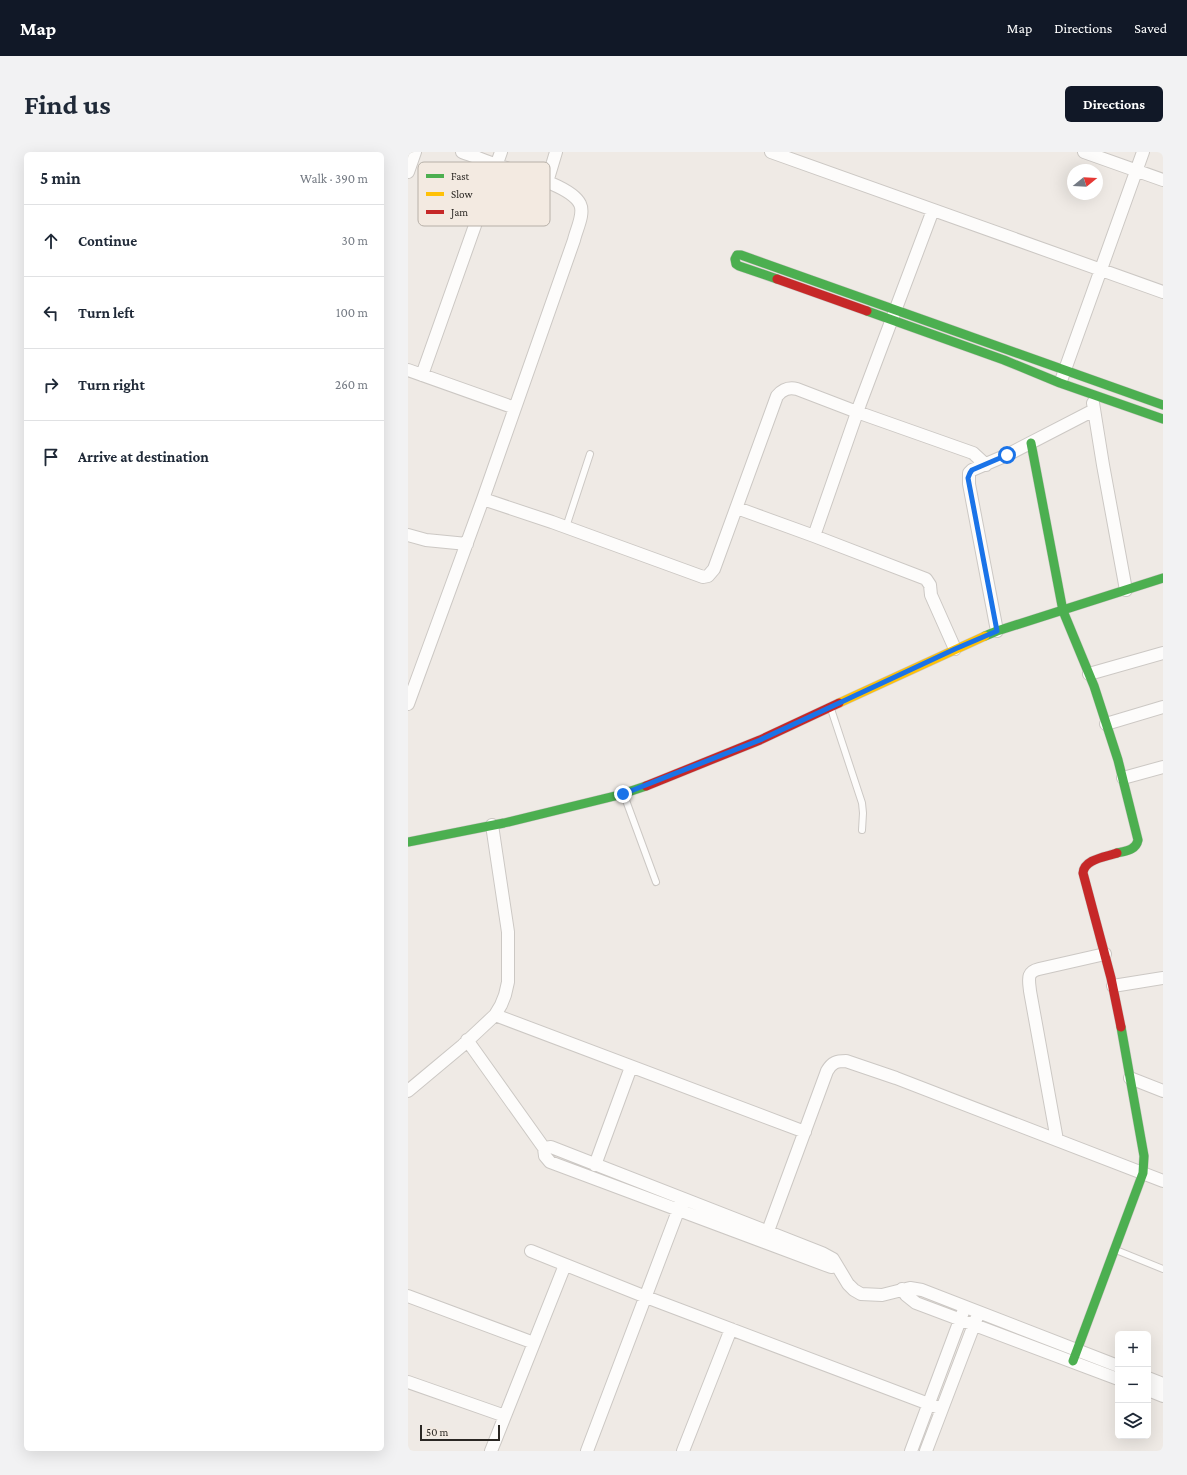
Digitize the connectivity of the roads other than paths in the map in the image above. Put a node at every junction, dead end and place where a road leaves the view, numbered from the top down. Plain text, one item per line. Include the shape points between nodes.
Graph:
1 (415, 152) edge
2 (462, 152) edge
3 (501, 152) edge
4 (556, 152) edge
5 (771, 152) edge
6 (1084, 152) edge
7 (1143, 152) edge
8 (488, 162) edge
9 (497, 162) edge
10 (1137, 171) junction
11 (408, 172) edge
12 (550, 172) edge
13 (1163, 180) edge
14 (550, 184) edge
15 (933, 210) junction
16 (475, 226) edge
17 (1101, 271) junction
18 (1163, 292) edge
19 (896, 309) junction
20 (891, 321) junction
21 (408, 370) edge
22 (1064, 371) junction
23 (422, 375) junction
24 (1060, 383) junction
25 (1092, 394) junction
26 (1163, 405) edge
27 (515, 408) junction
28 (1094, 410) junction
29 (857, 412) junction
30 (1163, 419) edge
31 (1031, 443) junction
32 (590, 454) dead end
33 (986, 465) junction
34 (483, 499) junction
35 (737, 508) junction
36 (566, 527) junction
37 (408, 535) edge
38 (814, 536) junction
39 (467, 544) junction
40 (1163, 578) edge
41 (1126, 590) junction
42 (1063, 611) junction
43 (997, 631) junction
44 (955, 649) junction
45 (1163, 653) edge
46 (1089, 674) junction
47 (408, 704) edge
48 (1163, 707) edge
49 (830, 708) junction
50 (1106, 724) junction
51 (1163, 767) edge
52 (1123, 778) junction
53 (623, 794) junction
54 (492, 825) junction
55 (862, 830) dead end
56 (408, 842) edge
57 (656, 882) dead end
58 (1105, 954) junction
59 (1163, 978) edge
60 (1113, 986) junction
61 (495, 1015) junction
62 (468, 1040) junction
63 (632, 1067) junction
64 (1130, 1078) junction
65 (408, 1091) edge
66 (1163, 1091) edge
67 (805, 1132) junction
68 (1057, 1140) junction
69 (544, 1148) junction
70 (595, 1165) junction
71 (1143, 1173) junction
72 (1163, 1181) edge
73 (683, 1198) junction
74 (679, 1210) junction
75 (768, 1231) junction
76 (1114, 1250) junction
77 (531, 1252) dead end
78 (565, 1265) junction
79 (837, 1266) junction
80 (1163, 1269) edge
81 (902, 1289) junction
82 (408, 1296) edge
83 (646, 1297) junction
84 (965, 1307) junction
85 (978, 1312) junction
86 (961, 1319) junction
87 (975, 1325) junction
88 (731, 1329) junction
89 (534, 1343) junction
90 (1074, 1356) junction
91 (1115, 1365) edge
92 (1115, 1377) edge
93 (1151, 1379) edge
94 (408, 1382) edge
95 (1163, 1384) edge
96 (1151, 1391) edge
97 (1163, 1396) edge
98 (929, 1404) junction
99 (942, 1409) junction
100 (505, 1416) junction
101 (491, 1451) edge
102 (587, 1451) edge
103 (683, 1451) edge
104 (911, 1451) edge
105 (926, 1451) edge

1 - 11 street
2 - 8 street
3 - 9 street
4 - 12 street
5 - 15 street
6 - 10 street
7 - 10 street
10 - 13 street
10 - 17 street
14 - 27 street via 575,196 581,205 581,213 574,240
15 - 17 street
15 - 19 street
16 - 23 street
17 - 18 street
17 - 22 street
19 - 20 street
19 - 20 street via 741,255 735,259 739,266
19 - 22 street
20 - 24 street via 1004,360
20 - 29 street
21 - 23 street
22 - 24 street
22 - 26 street
23 - 27 street
24 - 25 street
25 - 28 street
25 - 30 street
27 - 34 street
28 - 31 street
28 - 41 street
29 - 33 street via 972,454
29 - 35 street via 797,389 780,392
29 - 38 street
31 - 33 street
31 - 42 street
32 - 36 lane
33 - 43 street via 972,470 968,478
34 - 36 street
34 - 39 street
35 - 36 street via 714,569 708,576 703,577
35 - 38 street
37 - 39 street via 426,540
38 - 44 street via 926,578
39 - 47 street
40 - 41 street
41 - 42 street
42 - 43 street
42 - 46 street
43 - 44 street
44 - 49 street
45 - 46 street
46 - 50 street
48 - 50 street
49 - 53 street via 760,740
49 - 55 lane via 862,803
50 - 52 street
51 - 52 street
52 - 58 street via 1138,840 1137,845 1130,850 1085,864 1083,867
53 - 54 street
53 - 57 lane
54 - 56 street
54 - 61 street via 509,952 508,982
58 - 60 street
58 - 68 street via 1033,970 1030,974 1030,991
59 - 60 street
60 - 64 street
61 - 62 street
61 - 63 street
62 - 65 street
62 - 69 street
63 - 67 street
63 - 70 street
64 - 66 street
64 - 71 street via 1144,1156
67 - 68 street via 830,1066 835,1062 846,1061
67 - 75 street
68 - 71 street
69 - 70 street via 551,1147
69 - 74 street via 546,1160 556,1165
70 - 73 street
71 - 72 street
71 - 76 street
73 - 74 street
73 - 75 street
74 - 79 street via 831,1267
74 - 83 street
75 - 79 street via 826,1255 833,1259
76 - 80 lane
76 - 90 street
77 - 78 street
78 - 83 street
78 - 89 street
79 - 81 street via 848,1284 862,1294 882,1295
81 - 84 street via 922,1290
81 - 86 street via 916,1303
82 - 89 street
83 - 88 street
83 - 102 street
84 - 85 street
84 - 86 street
85 - 87 street
85 - 90 street
86 - 87 street
86 - 98 street
87 - 90 street
87 - 99 street
88 - 98 street
88 - 103 street
89 - 100 street
90 - 91 street
90 - 92 street
93 - 95 street
94 - 100 street
96 - 97 street
98 - 99 street
98 - 104 street
99 - 105 street
100 - 101 street

